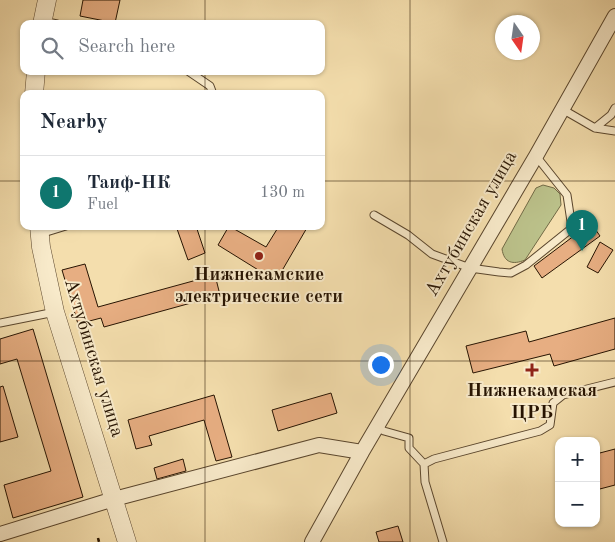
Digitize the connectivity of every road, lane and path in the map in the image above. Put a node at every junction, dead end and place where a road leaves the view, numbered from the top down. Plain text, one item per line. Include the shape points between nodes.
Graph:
1 (47, 0) edge
2 (615, 16) edge
3 (47, 20) edge
4 (36, 75) edge
5 (194, 75) edge
6 (34, 90) edge
7 (212, 90) edge
8 (615, 108) edge
9 (562, 109) junction
10 (595, 128) junction
11 (615, 131) edge
12 (536, 156) junction
13 (374, 215) dead end
14 (39, 230) edge
15 (470, 268) junction
16 (55, 312) junction
17 (0, 323) edge
18 (615, 382) edge
19 (377, 427) junction
20 (362, 452) junction
21 (424, 464) junction
22 (114, 500) junction
23 (0, 534) edge
24 (98, 538) dead end
25 (99, 542) edge
26 (127, 542) edge
27 (312, 542) edge
28 (443, 542) edge

1 - 3 street
2 - 9 street, Ахтубинская улица
4 - 6 street
5 - 7 lane
8 - 10 lane
9 - 10 lane
9 - 12 street, Ахтубинская улица
10 - 11 lane
12 - 15 street, Ахтубинская улица
12 - 15 lane via 568,195 572,228 512,273
13 - 15 lane via 432,254
14 - 16 street, Ахтубинская улица
15 - 19 street, Ахтубинская улица
16 - 17 lane
16 - 22 street, Ахтубинская улица
18 - 21 lane via 563,396 552,403 550,425 540,431
19 - 20 street, Ахтубинская улица
19 - 21 lane via 409,438 409,448
20 - 22 street via 320,445
20 - 27 street, Ахтубинская улица
21 - 28 lane via 425,482
22 - 23 street
22 - 26 street, Ахтубинская улица
24 - 25 path

